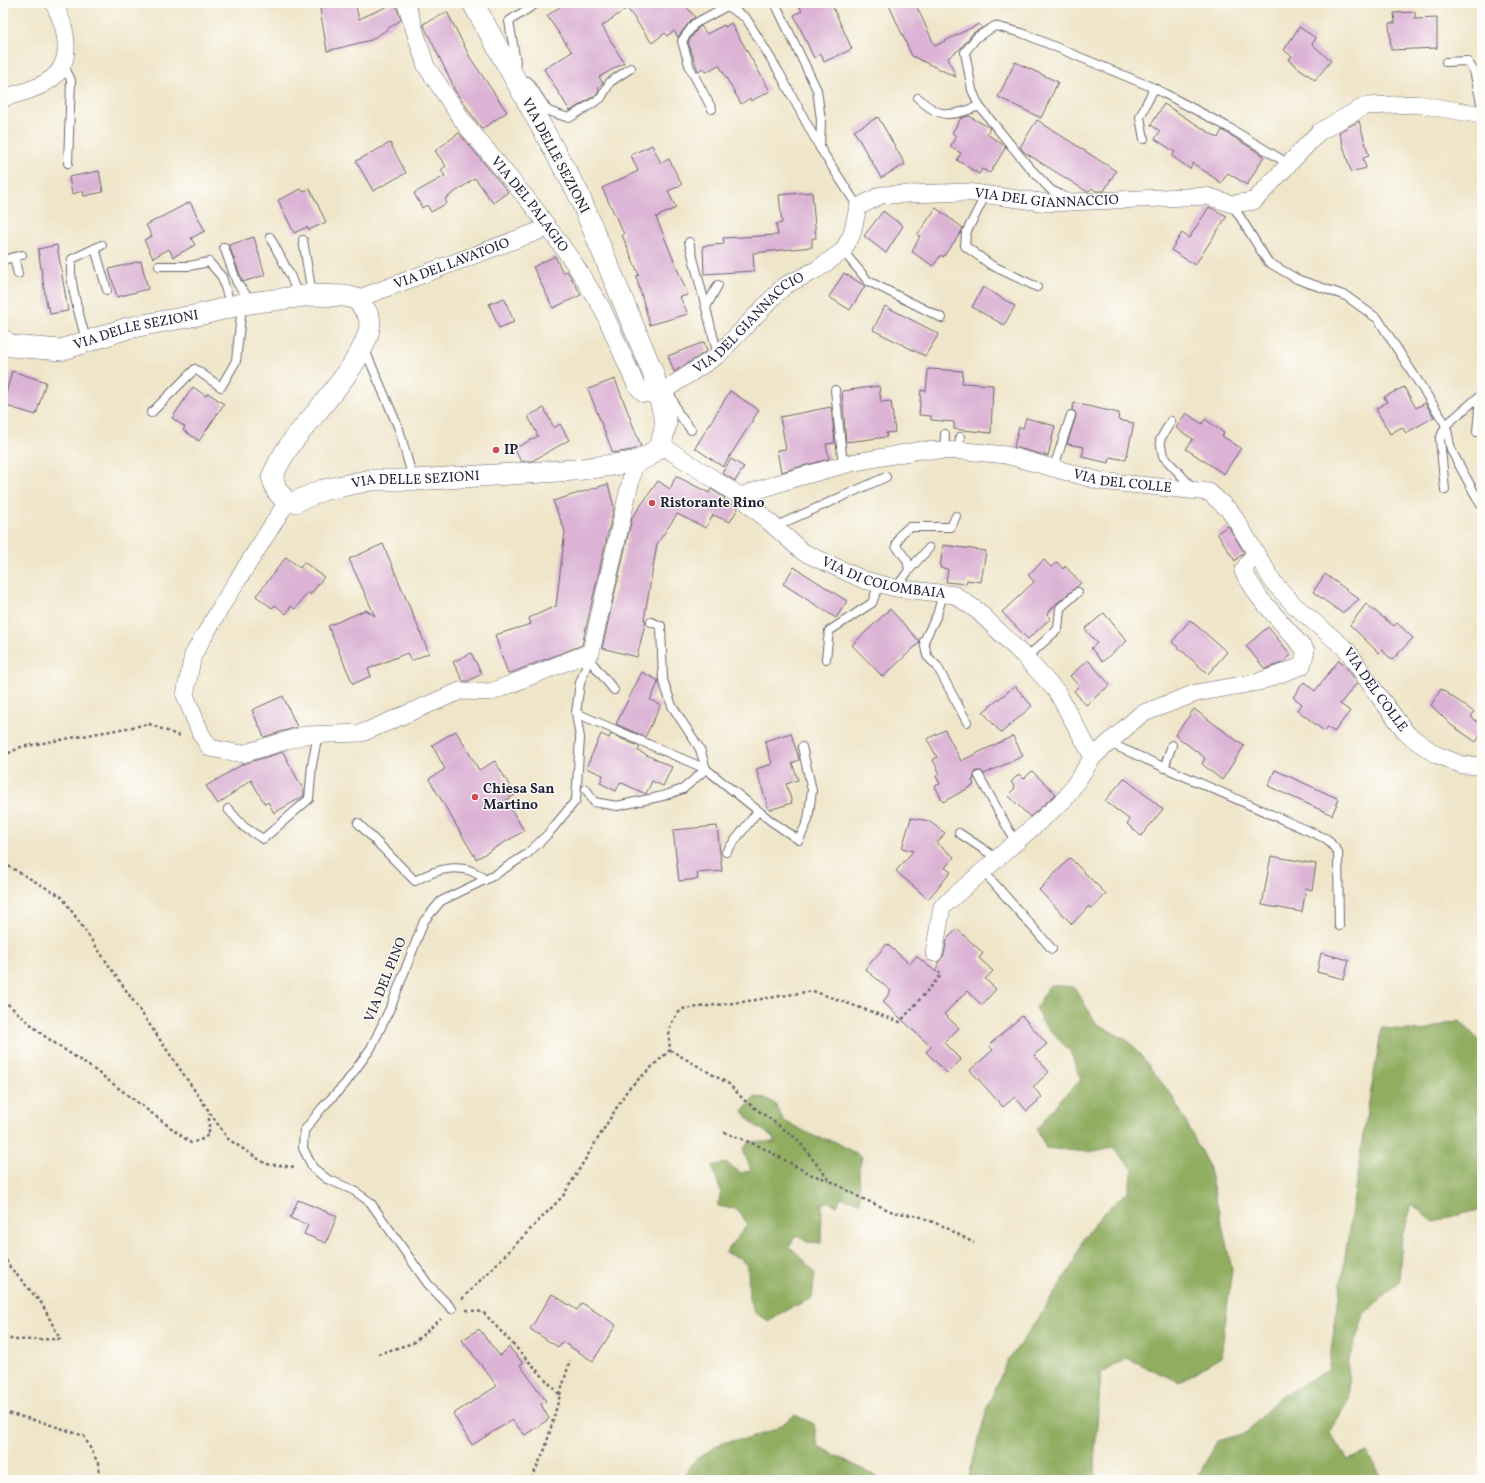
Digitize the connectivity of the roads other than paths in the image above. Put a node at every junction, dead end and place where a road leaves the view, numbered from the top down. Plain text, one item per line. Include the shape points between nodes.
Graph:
1 (54, 3) edge
2 (406, 3) edge
3 (537, 3) edge
4 (775, 3) edge
5 (478, 7) edge
6 (1446, 62) dead end
7 (63, 64) junction
8 (631, 68) dead end
9 (513, 75) junction
10 (1154, 88) junction
11 (3, 98) edge
12 (918, 98) dead end
13 (978, 106) junction
14 (1482, 107) edge
15 (712, 109) dead end
16 (1482, 115) edge
17 (1144, 140) dead end
18 (820, 148) junction
19 (68, 163) dead end
20 (1288, 164) junction
21 (986, 194) junction
22 (1073, 201) junction
23 (1232, 204) junction
24 (858, 207) junction
25 (547, 228) junction
26 (270, 237) dead end
27 (303, 240) dead end
28 (689, 242) dead end
29 (224, 247) dead end
30 (843, 251) junction
31 (3, 260) edge
32 (159, 266) dead end
33 (18, 274) dead end
34 (718, 285) dead end
35 (1037, 287) dead end
36 (106, 290) dead end
37 (305, 295) junction
38 (357, 299) junction
39 (241, 305) junction
40 (706, 308) junction
41 (942, 318) dead end
42 (87, 341) junction
43 (4, 345) edge
44 (364, 347) junction
45 (718, 355) junction
46 (835, 390) dead end
47 (664, 391) junction
48 (1481, 395) edge
49 (151, 413) dead end
50 (1071, 415) dead end
51 (1172, 421) dead end
52 (1446, 425) junction
53 (691, 430) dead end
54 (1477, 432) dead end
55 (661, 445) junction
56 (635, 462) junction
57 (843, 465) junction
58 (1054, 467) junction
59 (886, 477) dead end
60 (414, 480) junction
61 (1445, 490) dead end
62 (1196, 491) junction
63 (740, 496) junction
64 (287, 502) junction
65 (1481, 505) dead end
66 (956, 516) dead end
67 (774, 527) junction
68 (929, 548) dead end
69 (1255, 553) junction
70 (909, 570) junction
71 (879, 584) junction
72 (896, 588) junction
73 (1078, 592) dead end
74 (943, 594) junction
75 (651, 622) dead end
76 (590, 656) junction
77 (1026, 658) junction
78 (826, 659) dead end
79 (614, 690) dead end
80 (576, 713) junction
81 (967, 722) dead end
82 (318, 734) junction
83 (1108, 743) junction
84 (1172, 745) dead end
85 (802, 747) dead end
86 (1093, 757) junction
87 (1482, 766) edge
88 (1164, 768) junction
89 (706, 769) junction
90 (979, 776) dead end
91 (586, 789) dead end
92 (228, 809) dead end
93 (758, 811) junction
94 (358, 823) dead end
95 (959, 833) dead end
96 (1016, 843) junction
97 (726, 852) dead end
98 (998, 859) junction
99 (984, 872) junction
100 (485, 880) junction
101 (1339, 926) dead end
102 (1052, 950) dead end
103 (934, 953) road end
104 (452, 1309) road end

1 - 7 street via 64,28 67,54
2 - 25 street, VIA DEL PALAGIO via 426,66 465,124 532,205
3 - 9 lane via 509,21 516,62
4 - 18 lane via 817,90 821,120
5 - 9 street, VIA DELLE SEZIONI
6 - 14 lane via 1467,61 1474,71
7 - 11 street via 60,73 32,90
7 - 19 lane via 71,80
8 - 9 lane via 610,82 601,98 569,118 548,111 528,81
9 - 47 street, VIA DELLE SEZIONI via 578,193 652,373
10 - 13 lane via 1022,33 995,26 977,37 965,52 972,90
10 - 17 lane via 1140,118
10 - 20 lane via 1226,126
12 - 13 lane via 930,110 943,115 959,114
13 - 22 lane via 1051,190
15 - 18 lane via 690,68 682,41 694,24 727,6 746,18
16 - 20 street, VIA DEL GIANNACCIO via 1417,104 1365,106 1319,132
18 - 24 lane
20 - 23 street, VIA DEL GIANNACCIO via 1254,201
21 - 22 street, VIA DEL GIANNACCIO via 1048,203
21 - 24 street, VIA DEL GIANNACCIO via 967,192 880,195
21 - 35 lane via 966,233 965,246 991,265
22 - 23 street, VIA DEL GIANNACCIO via 1207,196
23 - 52 lane via 1268,262 1297,279 1346,296 1378,319
24 - 30 street, VIA DEL GIANNACCIO via 852,234
25 - 38 street, VIA DEL LAVATOIO
25 - 47 street, VIA DEL PALAGIO via 574,263 602,308 636,385 644,394
26 - 37 lane via 290,276
27 - 37 lane
28 - 40 lane
29 - 39 lane via 237,283 248,297
30 - 41 lane via 868,281
30 - 45 street, VIA DEL GIANNACCIO via 816,270 784,286
31 - 33 lane via 18,256
32 - 39 lane via 189,266 209,262
34 - 40 lane
36 - 42 lane via 99,246 72,259 70,268 79,316
37 - 38 street, VIA DELLE SEZIONI via 346,296
37 - 39 street, VIA DELLE SEZIONI
38 - 44 street via 369,317 369,331
39 - 42 street, VIA DELLE SEZIONI via 128,328
39 - 49 lane via 236,361 221,387 195,369
40 - 45 lane
42 - 43 street, VIA DELLE SEZIONI via 61,350
44 - 60 lane via 399,429
44 - 64 street via 342,380 279,461 272,478 277,491
45 - 47 street, VIA DEL GIANNACCIO
46 - 57 lane
47 - 53 lane
47 - 55 street, VIA DELLE SEZIONI via 666,423
48 - 52 lane
48 - 54 lane
50 - 58 lane
51 - 62 lane via 1160,440 1163,456
52 - 61 lane via 1440,439
52 - 65 lane via 1451,450
55 - 56 street, VIA DELLE SEZIONI via 649,456
55 - 63 street
56 - 60 street, VIA DELLE SEZIONI via 575,470
56 - 76 street
57 - 58 street, VIA DEL COLLE via 952,443
57 - 63 street, VIA DEL COLLE
58 - 62 street, VIA DEL COLLE via 1100,481
59 - 67 lane
60 - 64 street, VIA DELLE SEZIONI via 371,480 324,490 295,502
62 - 69 street, VIA DEL COLLE via 1209,492 1231,512
63 - 67 street, VIA DI COLOMBAIA
64 - 82 street via 193,655 185,695 201,734 210,748 242,754 305,735
66 - 70 lane via 951,527 909,527 900,535 896,546 907,560
67 - 71 street, VIA DI COLOMBAIA via 803,552 864,580
68 - 70 lane
69 - 83 street via 1243,571 1259,596 1306,651 1302,666 1258,682 1196,694 1141,714
69 - 87 street, VIA DEL COLLE via 1274,583 1294,605 1347,650 1408,735 1435,754 1462,765
70 - 72 lane
71 - 72 street, VIA DI COLOMBAIA
71 - 78 lane via 872,603 829,631
72 - 74 street, VIA DI COLOMBAIA
73 - 77 lane via 1060,608 1058,629
74 - 77 street, VIA DI COLOMBAIA via 955,595 978,611
74 - 81 lane via 937,615 924,641 927,656 937,666
75 - 89 lane via 661,626 663,680 672,706 700,749
76 - 79 lane
76 - 80 lane, VIA DEL PINO via 580,683
76 - 82 street via 491,692 460,691 362,733
77 - 86 street, VIA DI COLOMBAIA via 1057,692
80 - 89 lane
80 - 100 lane, VIA DEL PINO via 580,738 576,800 528,854
82 - 92 lane via 309,799 274,831 263,839 244,827
83 - 86 street
83 - 88 lane
84 - 88 lane
85 - 93 lane via 812,790 808,820 799,840
86 - 96 street via 1065,799
88 - 101 lane via 1327,838 1338,852
89 - 91 lane via 683,789 617,806 594,802
89 - 93 lane
90 - 96 lane
93 - 97 lane
94 - 100 lane via 415,880 432,871 455,868 473,872
95 - 98 lane
96 - 98 street
98 - 99 street
99 - 102 lane
99 - 103 street via 942,907
100 - 104 lane, VIA DEL PINO via 441,901 424,921 392,1004 371,1048 345,1084 304,1131 302,1148 313,1168 327,1179 353,1190 370,1202 428,1284

